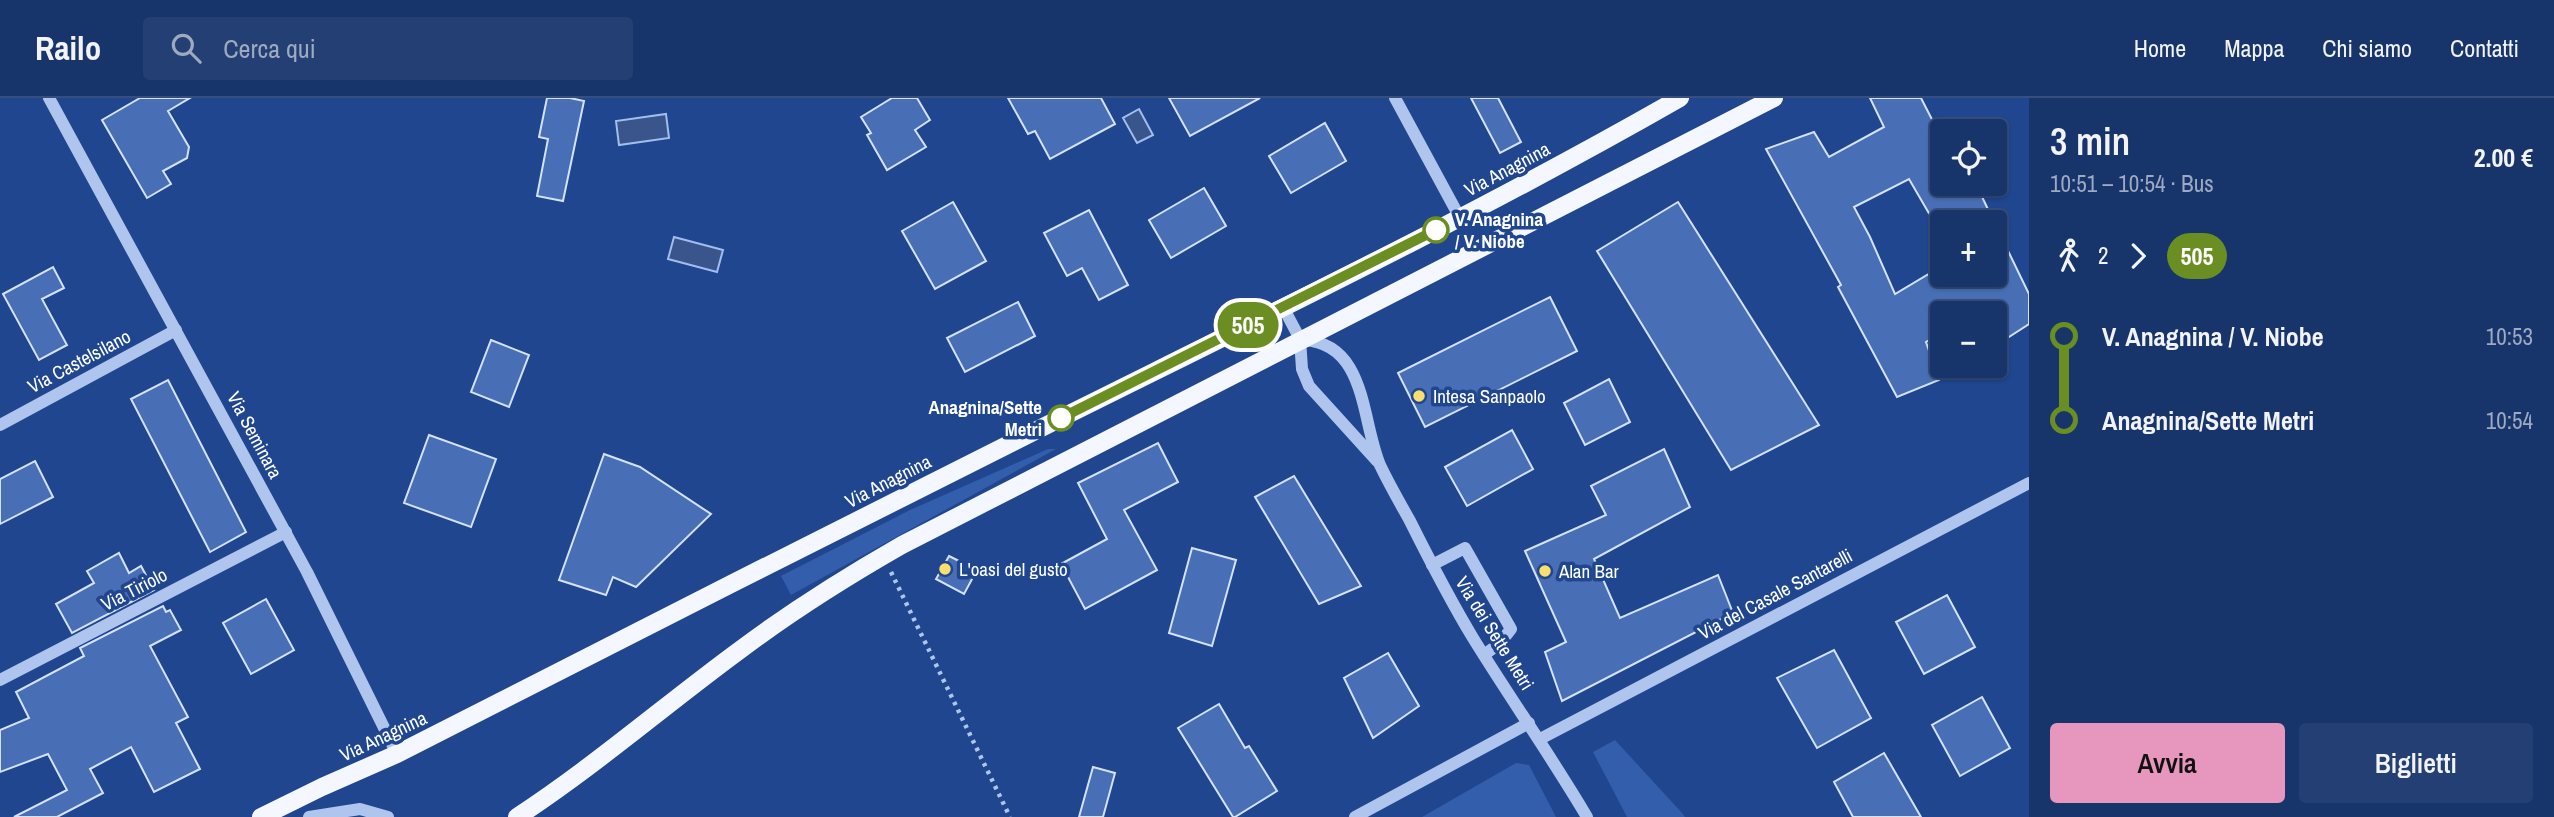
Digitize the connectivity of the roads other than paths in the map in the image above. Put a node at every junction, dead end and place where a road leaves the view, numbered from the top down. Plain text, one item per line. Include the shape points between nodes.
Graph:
1 (49, 98) edge
2 (1395, 98) edge
3 (1774, 98) edge
4 (1674, 99) edge
5 (1460, 218) junction
6 (1283, 307) junction
7 (176, 330) junction
8 (1300, 339) junction
9 (0, 425) edge
10 (1380, 463) junction
11 (2029, 483) edge
12 (286, 532) junction
13 (1432, 565) junction
14 (1484, 655) junction
15 (0, 680) edge
16 (1529, 723) junction
17 (1540, 739) junction
18 (397, 754) junction
19 (261, 817) edge
20 (309, 817) edge
21 (388, 817) edge
22 (517, 817) edge
23 (1355, 817) edge
24 (1587, 817) edge

1 - 7 street, Via Seminara
2 - 5 street
3 - 8 main road
4 - 5 main road, Via Anagnina
5 - 6 main road, Via Anagnina
6 - 8 street
6 - 18 main road, Via Anagnina
7 - 9 street, Via Castelsilano
7 - 12 street, Via Seminara
8 - 10 street, Via dei Sette Metri via 1302,369 1309,386
8 - 10 street, Via dei Sette Metri via 1331,346 1350,365
8 - 22 main road via 883,556 813,598
10 - 13 street, Via dei Sette Metri
11 - 17 street, Via del Casale Santarelli
12 - 15 street, Via Tiriolo
12 - 18 street, Via Seminara
13 - 14 street, Via dei Sette Metri
13 - 14 street via 1465,548 1475,562 1511,629
14 - 16 street, Via dei Sette Metri
16 - 17 street, Via dei Sette Metri
16 - 23 street
17 - 24 street, Via dei Sette Metri
18 - 19 main road, Via Anagnina
20 - 21 street via 359,809

